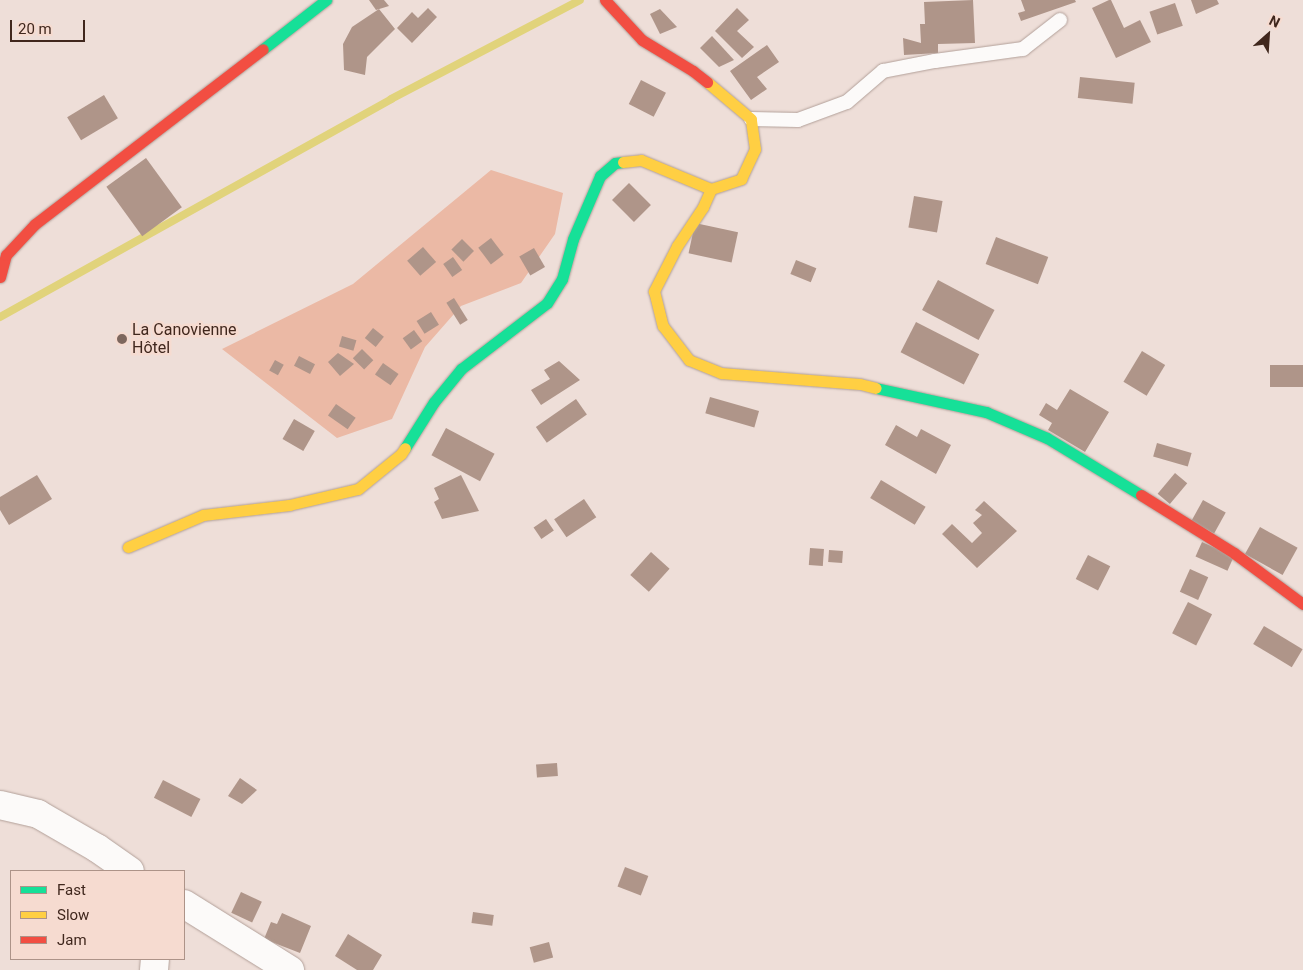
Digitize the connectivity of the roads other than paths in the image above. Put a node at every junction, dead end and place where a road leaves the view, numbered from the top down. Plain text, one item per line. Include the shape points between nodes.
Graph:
1 (326, 0) edge
2 (605, 0) edge
3 (1060, 20) dead end
4 (751, 119) junction
5 (711, 189) junction
6 (0, 276) edge
7 (128, 547) dead end
8 (1303, 604) edge
9 (0, 805) edge
10 (129, 870) edge
11 (185, 905) edge
12 (290, 970) edge

1 - 6 street via 35,224 6,256
2 - 4 street via 642,40 693,71
3 - 4 lane via 1022,49 883,71 847,102 798,120
4 - 5 street via 755,149 741,179
5 - 7 street via 641,160 615,163 600,176 573,239 562,279 547,303 461,369 434,402 401,454 358,489 289,505 203,515
5 - 8 street via 654,291 663,326 689,360 721,373 860,384 986,412 1046,438 1131,488 1234,553
9 - 10 street via 38,814
11 - 12 street

